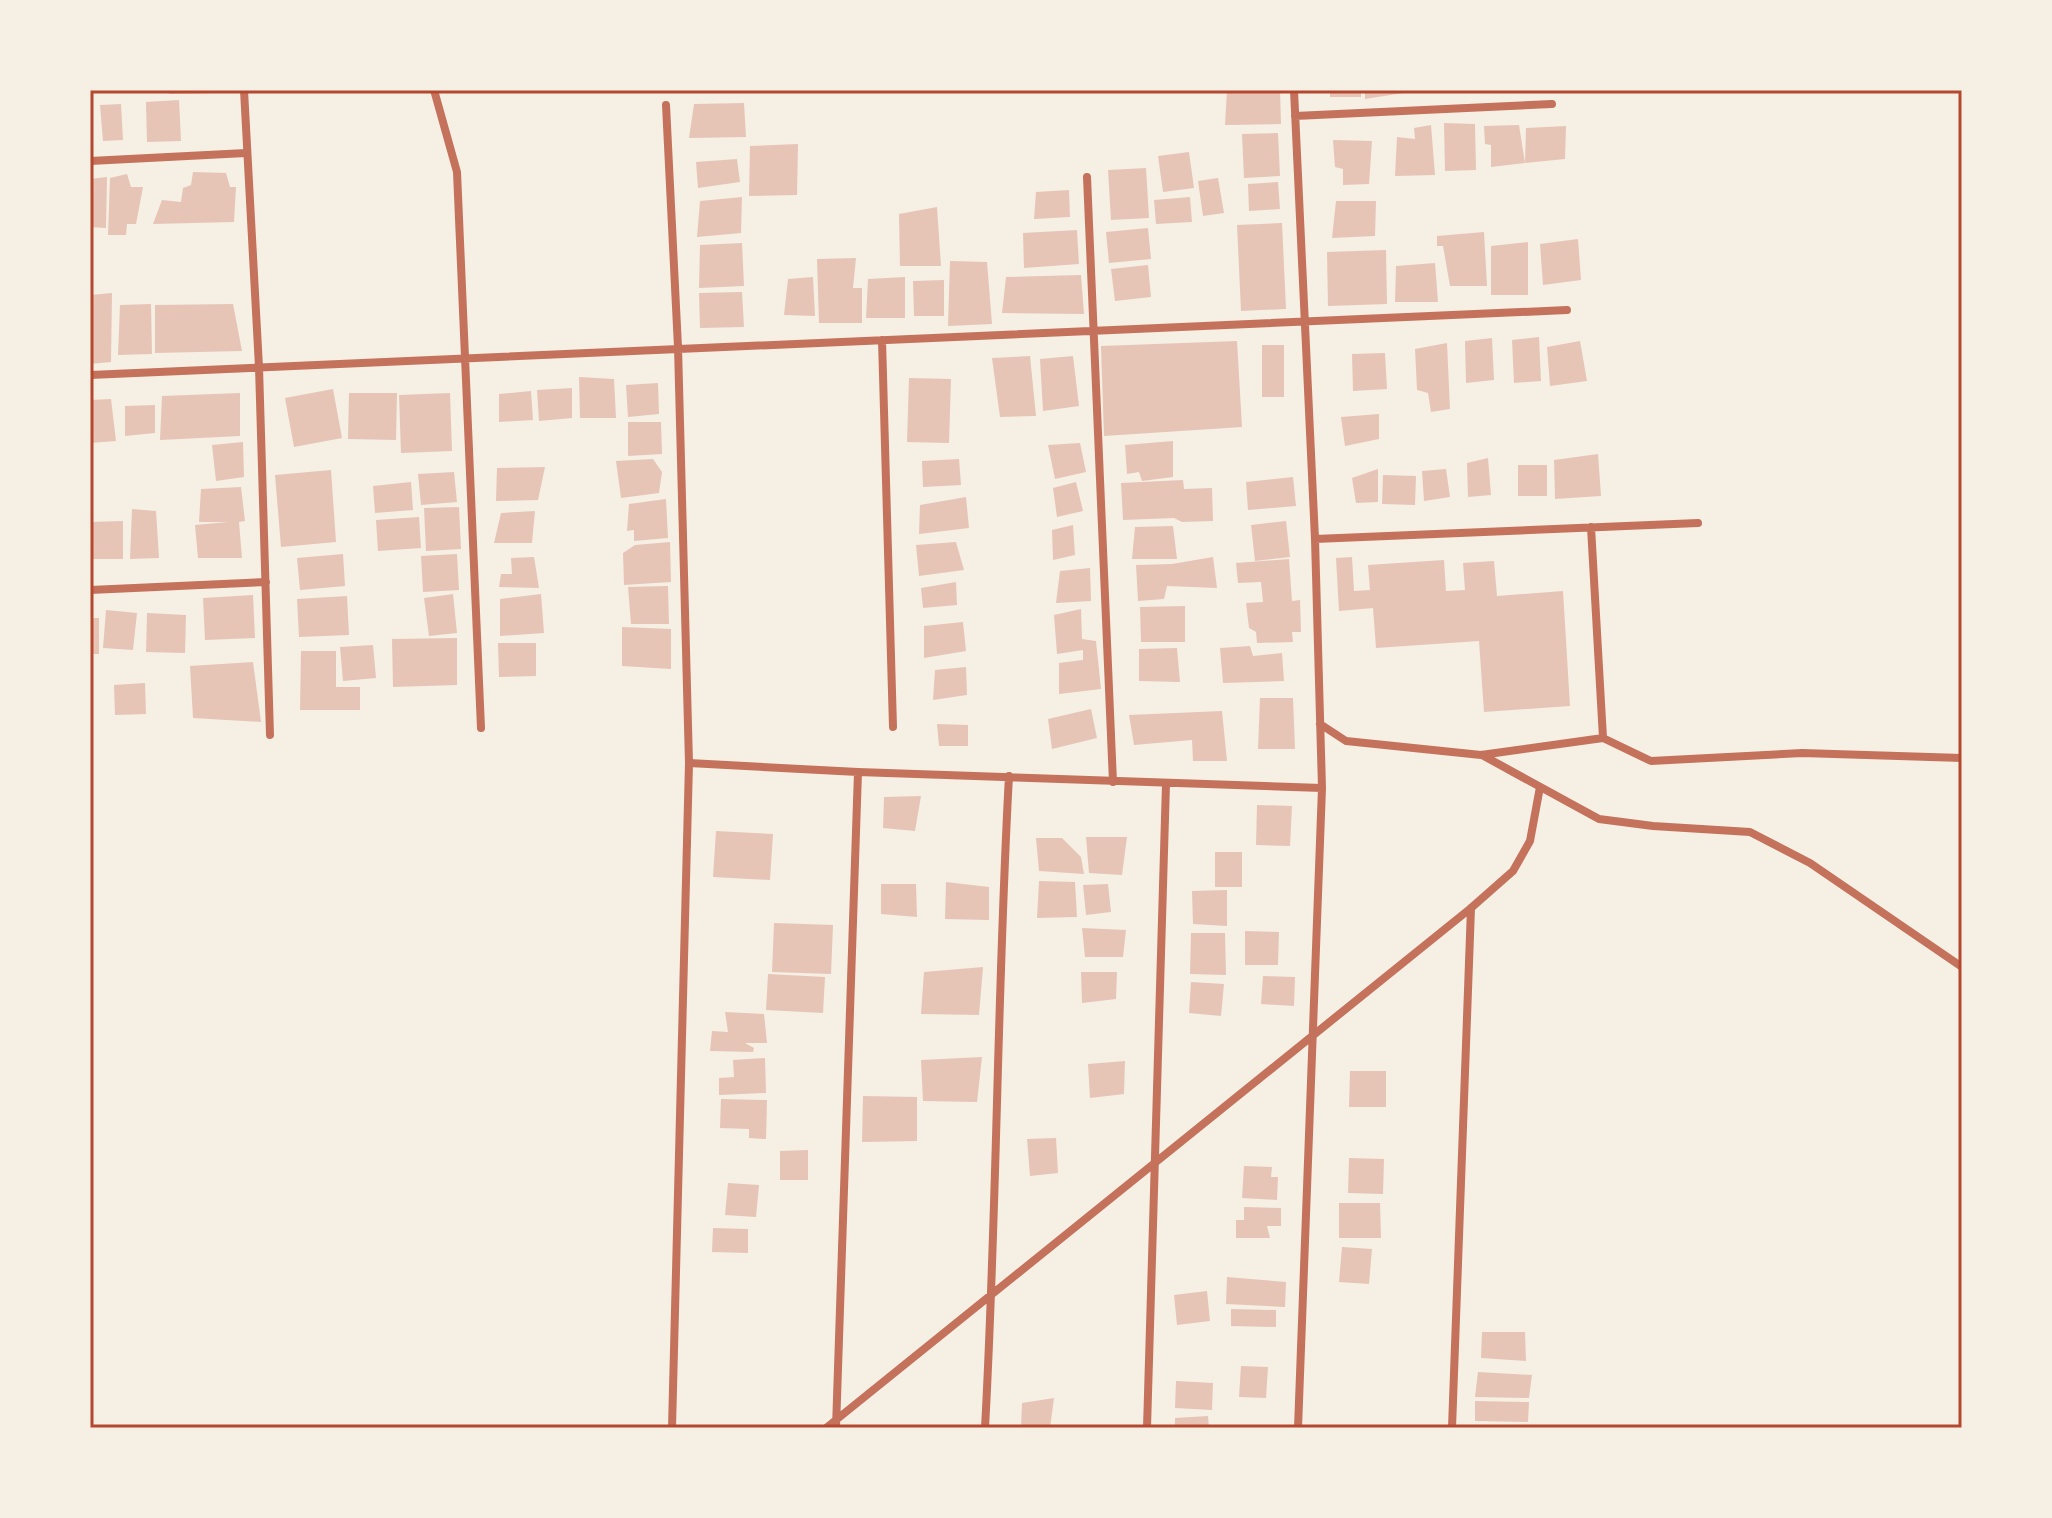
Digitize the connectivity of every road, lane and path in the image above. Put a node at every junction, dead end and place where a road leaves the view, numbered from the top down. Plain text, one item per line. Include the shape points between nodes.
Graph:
1 (244, 90) edge
2 (434, 90) edge
3 (1294, 90) edge
4 (1552, 104) dead end
5 (666, 105) dead end
6 (1295, 116) junction
7 (246, 153) junction
8 (90, 161) edge
9 (1087, 177) dead end
10 (1567, 310) dead end
11 (1304, 320) junction
12 (1092, 331) junction
13 (882, 340) junction
14 (678, 347) junction
15 (465, 357) junction
16 (259, 367) junction
17 (90, 375) edge
18 (1698, 523) dead end
19 (1591, 527) junction
20 (1315, 539) junction
21 (266, 582) junction
22 (90, 590) edge
23 (1320, 724) junction
24 (893, 727) dead end
25 (481, 728) dead end
26 (270, 735) dead end
27 (1603, 738) junction
28 (1481, 755) junction
29 (1962, 758) edge
30 (689, 763) junction
31 (858, 772) junction
32 (1009, 776) junction
33 (1113, 782) junction
34 (1166, 784) junction
35 (1540, 787) junction
36 (1322, 788) junction
37 (1471, 908) junction
38 (1962, 967) edge
39 (1311, 1037) junction
40 (1154, 1163) junction
41 (992, 1293) junction
42 (836, 1424) edge
43 (672, 1428) edge
44 (826, 1428) edge
45 (985, 1428) edge
46 (1147, 1428) edge
47 (1298, 1428) edge
48 (1452, 1428) edge

1 - 7 street
2 - 15 street via 457,172
3 - 6 street
4 - 6 street
5 - 14 street
6 - 11 street
7 - 8 street
7 - 16 street
9 - 12 street
10 - 11 street
11 - 12 street
11 - 20 street
12 - 13 street
12 - 33 street
13 - 14 street
13 - 24 street
14 - 15 street
14 - 30 street
15 - 16 street
15 - 25 street
16 - 17 street
16 - 21 street
18 - 19 street
19 - 20 street
19 - 27 street
20 - 23 street
21 - 22 street
21 - 26 street
23 - 28 street via 1346,741
23 - 36 street
27 - 28 street
27 - 29 street via 1651,761 1802,753
28 - 35 street
30 - 31 street
30 - 43 street
31 - 32 street
31 - 42 street
32 - 33 street
32 - 41 street
33 - 34 street
34 - 36 street
34 - 40 street
35 - 37 street via 1530,841 1513,871
35 - 38 street via 1599,819 1750,832 1810,863
36 - 39 street
37 - 39 street
37 - 48 street
39 - 40 street
39 - 47 street
40 - 41 street
40 - 46 street
41 - 42 street
41 - 45 street
42 - 44 street

